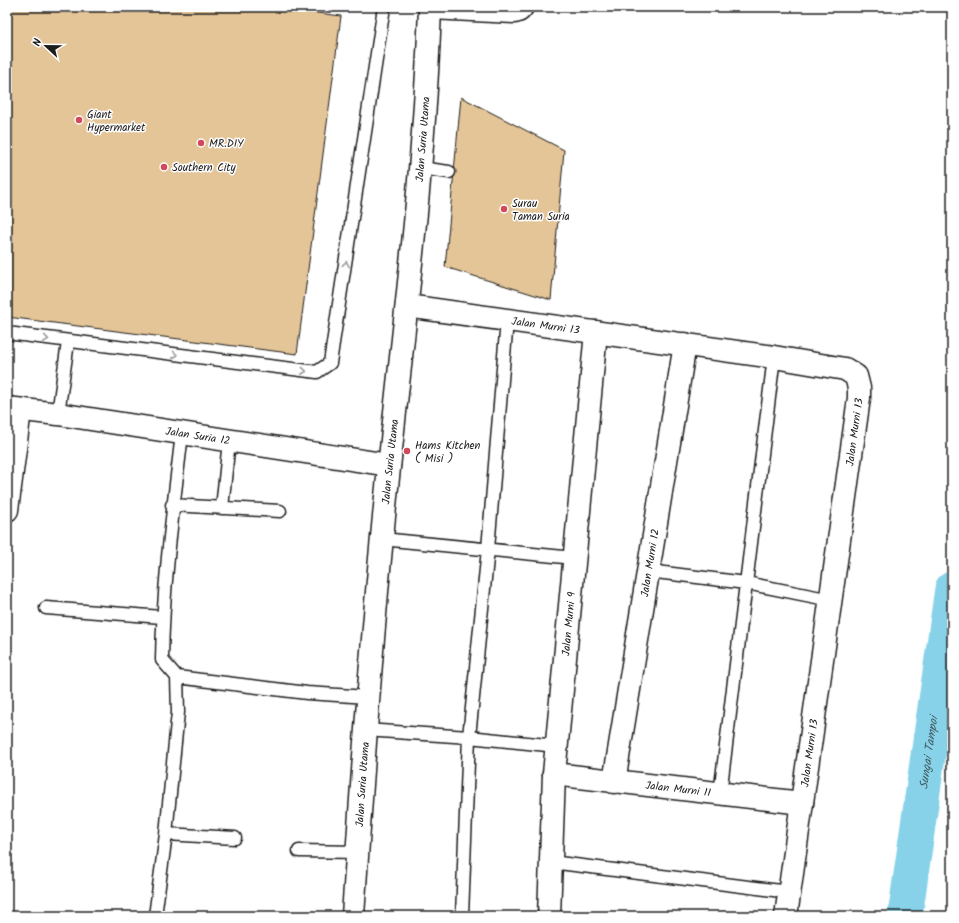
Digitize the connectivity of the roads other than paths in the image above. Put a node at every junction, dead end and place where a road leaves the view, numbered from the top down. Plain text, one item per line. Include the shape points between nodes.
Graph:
1 (384, 7) edge
2 (528, 7) edge
3 (430, 10) edge
4 (420, 168) junction
5 (449, 172) dead end
6 (407, 306) junction
7 (507, 320) junction
8 (596, 332) junction
9 (7, 333) edge
10 (68, 342) junction
11 (685, 344) junction
12 (774, 357) junction
13 (14, 409) edge
14 (58, 414) junction
15 (182, 434) junction
16 (230, 441) junction
17 (389, 465) junction
18 (172, 505) junction
19 (222, 508) junction
20 (7, 510) edge
21 (280, 511) dead end
22 (382, 539) junction
23 (488, 549) junction
24 (574, 558) junction
25 (648, 571) junction
26 (746, 583) junction
27 (830, 600) junction
28 (46, 608) dead end
29 (162, 617) junction
30 (178, 677) junction
31 (368, 696) junction
32 (365, 730) junction
33 (470, 737) junction
34 (557, 746) junction
35 (554, 774) junction
36 (614, 782) junction
37 (720, 794) junction
38 (802, 803) junction
39 (166, 834) junction
40 (235, 838) dead end
41 (299, 851) dead end
42 (357, 852) junction
43 (551, 862) junction
44 (789, 892) junction
45 (155, 916) edge
46 (353, 916) edge
47 (462, 916) edge
48 (549, 916) edge
49 (786, 916) edge

10 -> 1 lane via 318,372 330,363
2 - 3 lane via 520,16 514,17
3 - 4 street, Jalan Suria Utama
4 - 5 lane
4 - 6 street, Jalan Suria Utama
6 - 7 street, Jalan Murni 13
6 - 17 street, Jalan Suria Utama
7 - 8 street, Jalan Murni 13
7 - 23 lane
8 - 11 street, Jalan Murni 13
8 - 24 street, Jalan Murni 9
9 -> 10 lane
10 - 14 lane
11 - 12 street, Jalan Murni 13
11 - 25 street, Jalan Murni 12
12 - 26 lane
12 - 27 street, Jalan Murni 13 via 845,369 856,376 859,388
13 - 14 street, Jalan Suria 12
13 - 20 street
14 - 15 street, Jalan Suria 12
15 - 16 street, Jalan Suria 12
15 - 18 lane
16 - 17 street, Jalan Suria 12
16 - 19 lane
17 - 22 street, Jalan Suria Utama
18 - 19 lane
18 - 29 lane
19 - 21 lane
22 - 23 lane
22 - 31 street, Jalan Suria Utama
23 - 24 lane
23 - 33 lane
24 - 34 street, Jalan Murni 9
25 - 26 lane
25 - 36 street, Jalan Murni 12
26 - 27 lane
26 - 37 lane
27 - 38 street, Jalan Murni 13
28 - 29 lane
29 - 30 lane via 162,660
30 - 31 lane via 308,693
30 - 39 lane via 178,712
31 - 32 street, Jalan Suria Utama
32 - 33 lane
32 - 42 street, Jalan Suria Utama
33 - 34 lane
33 - 47 lane
34 - 35 street, Jalan Murni 9
35 - 36 street, Jalan Murni 11
35 - 43 street, Jalan Murni 9
36 - 37 street, Jalan Murni 11
37 - 38 street, Jalan Murni 11
38 - 44 street, Jalan Murni 13
39 - 40 lane
39 - 45 lane
41 - 42 lane
42 - 46 street, Jalan Suria Utama
43 - 44 lane
43 - 48 street, Jalan Murni 9
44 - 49 street, Jalan Murni 13

